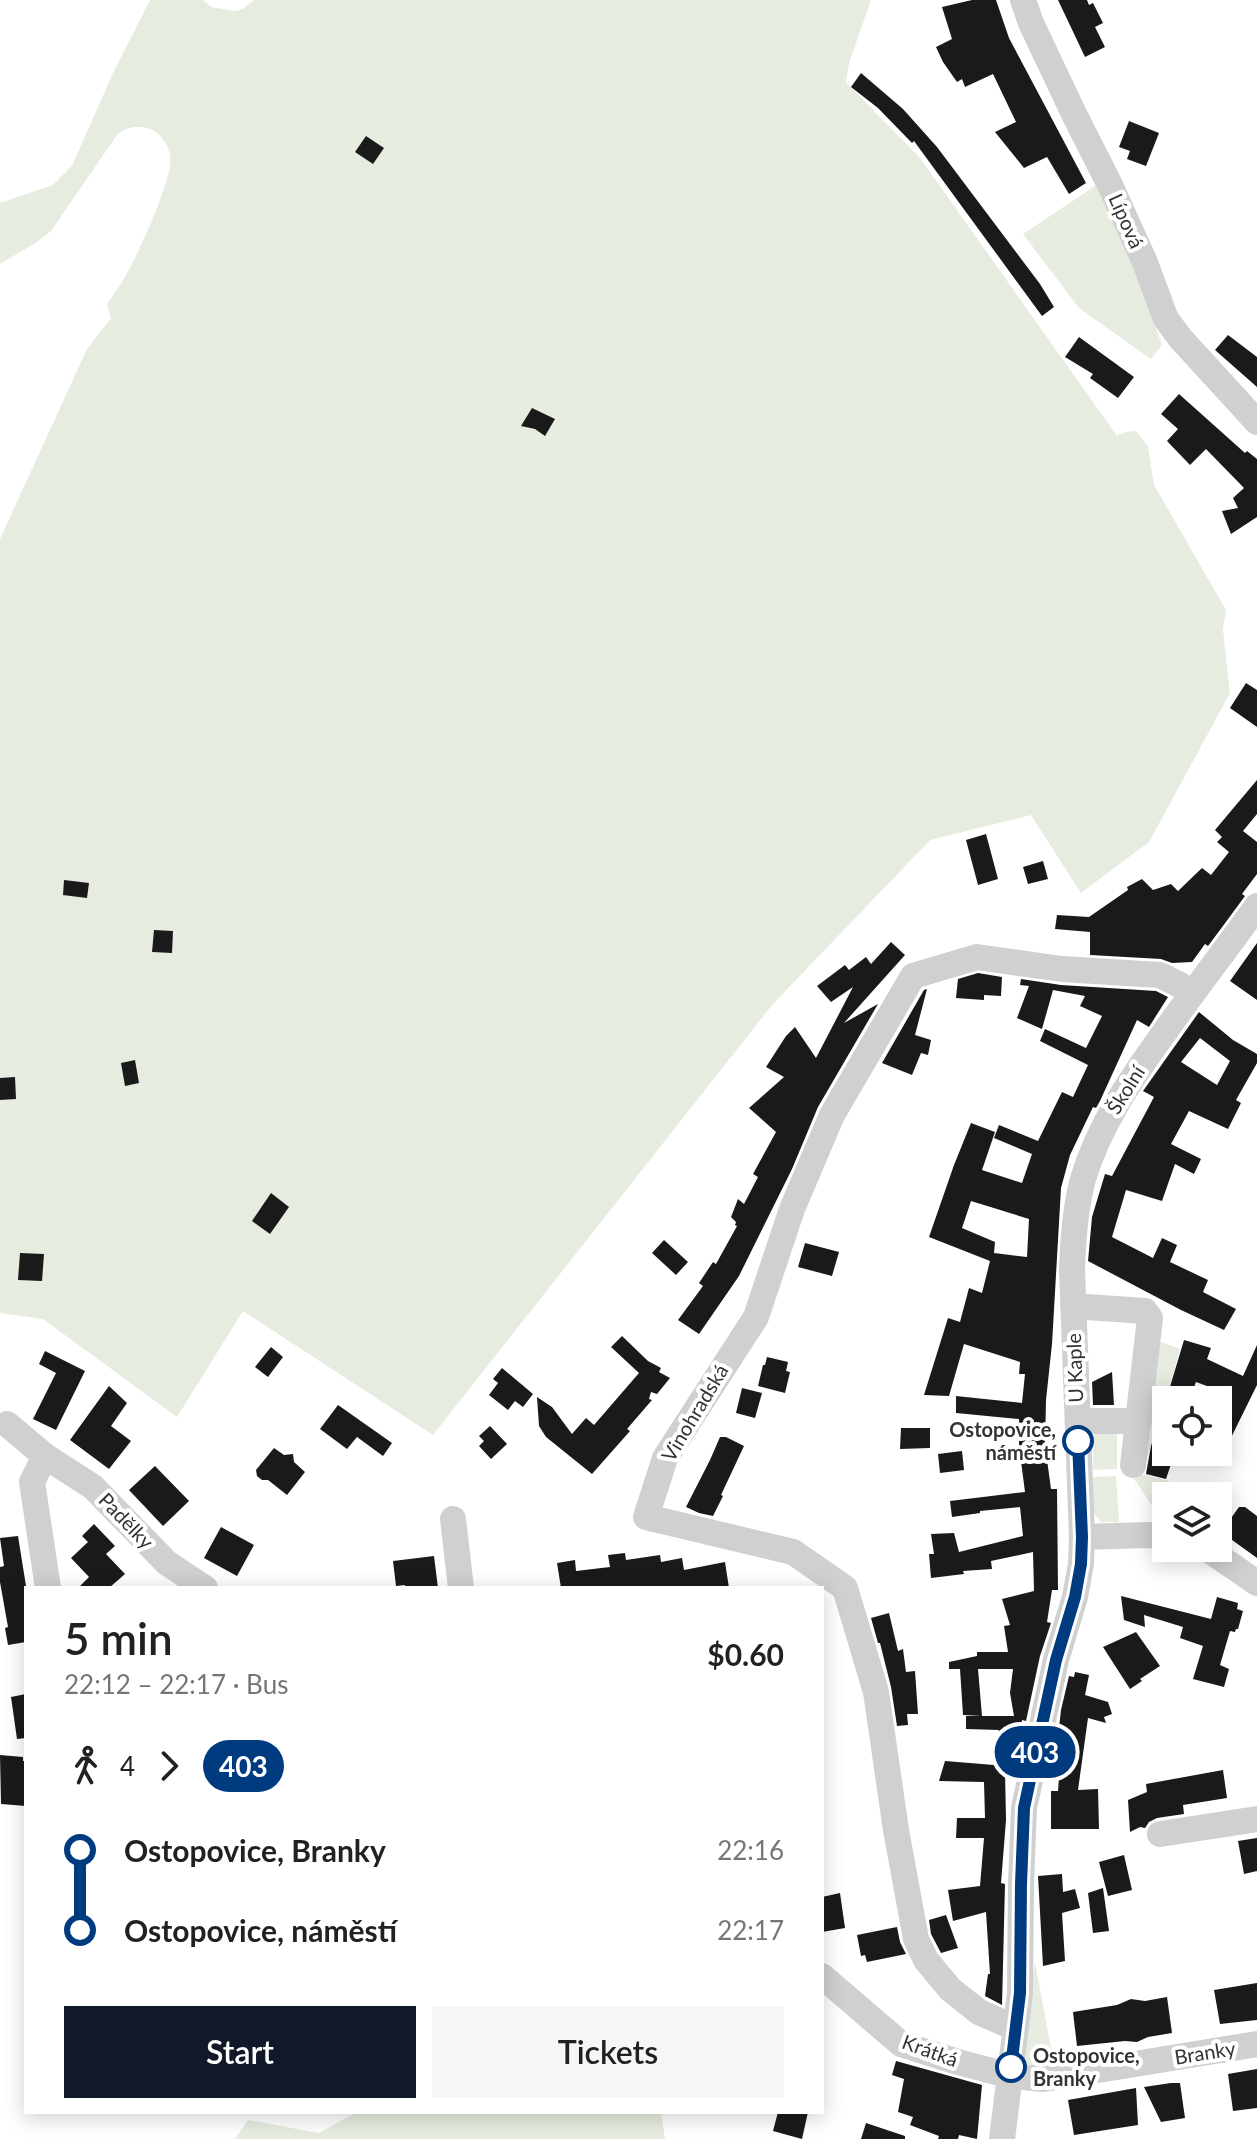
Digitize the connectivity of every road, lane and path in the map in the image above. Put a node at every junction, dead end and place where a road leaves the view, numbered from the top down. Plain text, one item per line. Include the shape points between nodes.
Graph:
1 (1023, 0) edge
2 (1257, 422) edge
3 (1257, 906) edge
4 (1191, 994) junction
5 (1073, 1306) junction
6 (1088, 1421) dead end
7 (1139, 1421) junction
8 (7, 1424) dead end
9 (45, 1456) junction
10 (1133, 1465) dead end
11 (453, 1519) dead end
12 (1152, 1535) edge
13 (1082, 1537) junction
14 (1226, 1562) edge
15 (1257, 1583) edge
16 (48, 1586) edge
17 (202, 1586) edge
18 (461, 1586) edge
19 (1257, 1819) edge
20 (1160, 1834) dead end
21 (824, 1978) edge
22 (1015, 2028) junction
23 (1257, 2044) edge
24 (1009, 2085) junction
25 (1002, 2139) edge
26 (1020, 2139) edge

1 - 2 street, Lípová via 1144,260 1166,319
3 - 4 street, Školní
4 - 5 street, Školní via 1121,1097 1084,1178 1074,1234
4 - 22 street, Vinohradská via 1160,975 977,957 913,976 832,1115 792,1209 756,1317 665,1458 646,1517 793,1552 845,1588 876,1692 916,1939 950,1989 979,2012
5 - 7 street, U Kaple via 1148,1313
5 - 13 street, U Kaple
6 - 7 street, U Kaple
7 - 10 street, U Kaple
8 - 9 street, Padělky
9 - 16 street via 32,1482
9 - 17 street, Padělky via 93,1487 167,1563
11 - 18 street
12 - 13 street
13 - 22 street, U Kaple via 1075,1597 1024,1808
14 - 15 street
19 - 20 street
21 - 24 street, Krátká via 901,2044
22 - 24 street, U Kaple
23 - 24 street, Branky
24 - 25 street, U Kaple
24 - 26 street

